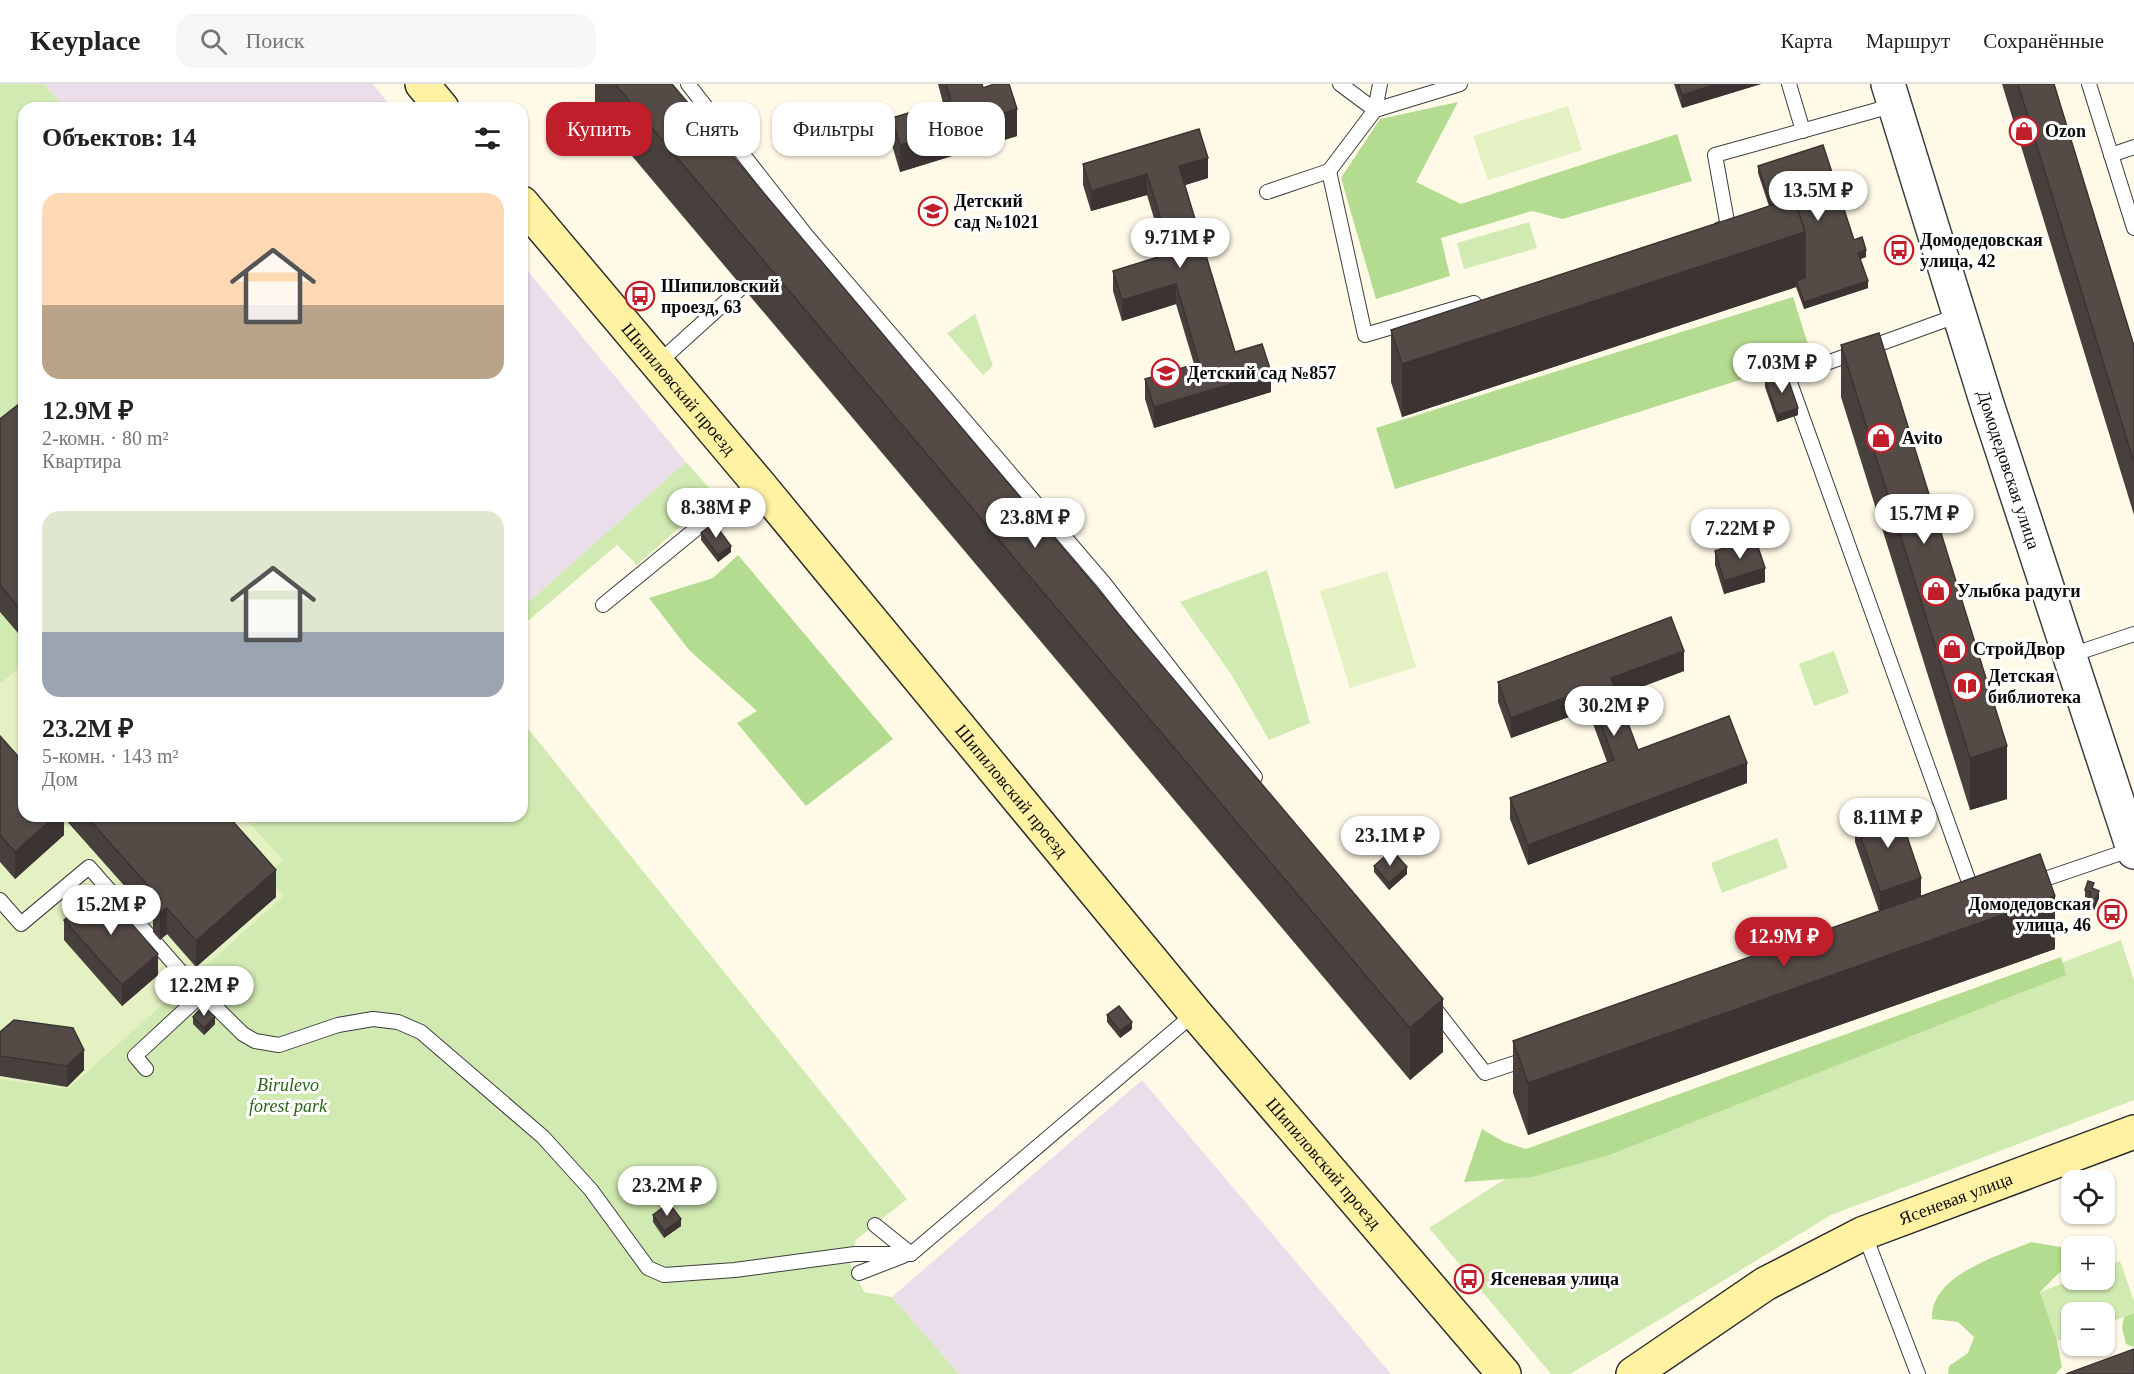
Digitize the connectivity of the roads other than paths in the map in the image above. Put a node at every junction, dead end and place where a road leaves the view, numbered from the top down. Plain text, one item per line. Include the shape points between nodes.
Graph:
1 (422, 84) edge
2 (688, 84) edge
3 (1340, 84) edge
4 (1380, 84) edge
5 (1460, 84) edge
6 (1789, 84) edge
7 (2089, 84) edge
8 (1891, 95) edge
9 (437, 102) edge
10 (1375, 110) junction
11 (1803, 131) junction
12 (2134, 147) edge
13 (2111, 155) junction
14 (1329, 171) junction
15 (1267, 192) dead end
16 (528, 210) edge
17 (2134, 228) edge
18 (1706, 234) edge
19 (742, 287) dead end
20 (1490, 298) edge
21 (1960, 314) junction
22 (657, 364) junction
23 (758, 483) junction
24 (603, 605) dead end
25 (2134, 634) edge
26 (2068, 656) junction
27 (1266, 790) edge
28 (2134, 850) edge
29 (2017, 889) edge
30 (0, 900) edge
31 (1976, 904) edge
32 (202, 994) junction
33 (1427, 998) edge
34 (1195, 1013) junction
35 (1546, 1052) edge
36 (146, 1069) dead end
37 (2134, 1132) edge
38 (875, 1225) dead end
39 (1864, 1233) junction
40 (911, 1254) junction
41 (859, 1273) dead end
42 (1504, 1374) edge
43 (1633, 1374) edge
44 (1918, 1374) edge

1 - 9 main road
2 - 27 lane via 802,238 1104,583
3 - 10 lane
4 - 10 lane
5 - 10 lane
6 - 11 lane
7 - 13 lane
8 - 11 lane
8 - 21 street, Домодедовская улица
10 - 14 lane
11 - 18 lane via 1715,156 1728,227
12 - 13 lane
13 - 17 lane
14 - 15 lane
14 - 20 lane via 1365,335
16 - 22 main road, Шипиловский проезд
19 - 22 lane
21 - 26 street, Домодедовская улица
21 - 31 lane via 1788,377
22 - 23 main road, Шипиловский проезд
23 - 24 lane
23 - 34 main road, Шипиловский проезд
25 - 26 lane
26 - 28 street, Домодедовская улица
28 - 29 lane
30 - 32 lane via 21,924 89,867
32 - 36 lane via 135,1056
32 - 40 lane via 255,1041 279,1045 338,1025 373,1019 398,1022 421,1032 543,1137 591,1190 648,1268 664,1275 855,1254
33 - 35 lane via 1485,1073
34 - 40 lane
34 - 42 main road, Шипиловский проезд
37 - 39 main road, Ясеневая улица
38 - 40 lane
39 - 43 main road, Ясеневая улица via 1765,1284
39 - 44 lane
40 - 41 lane

